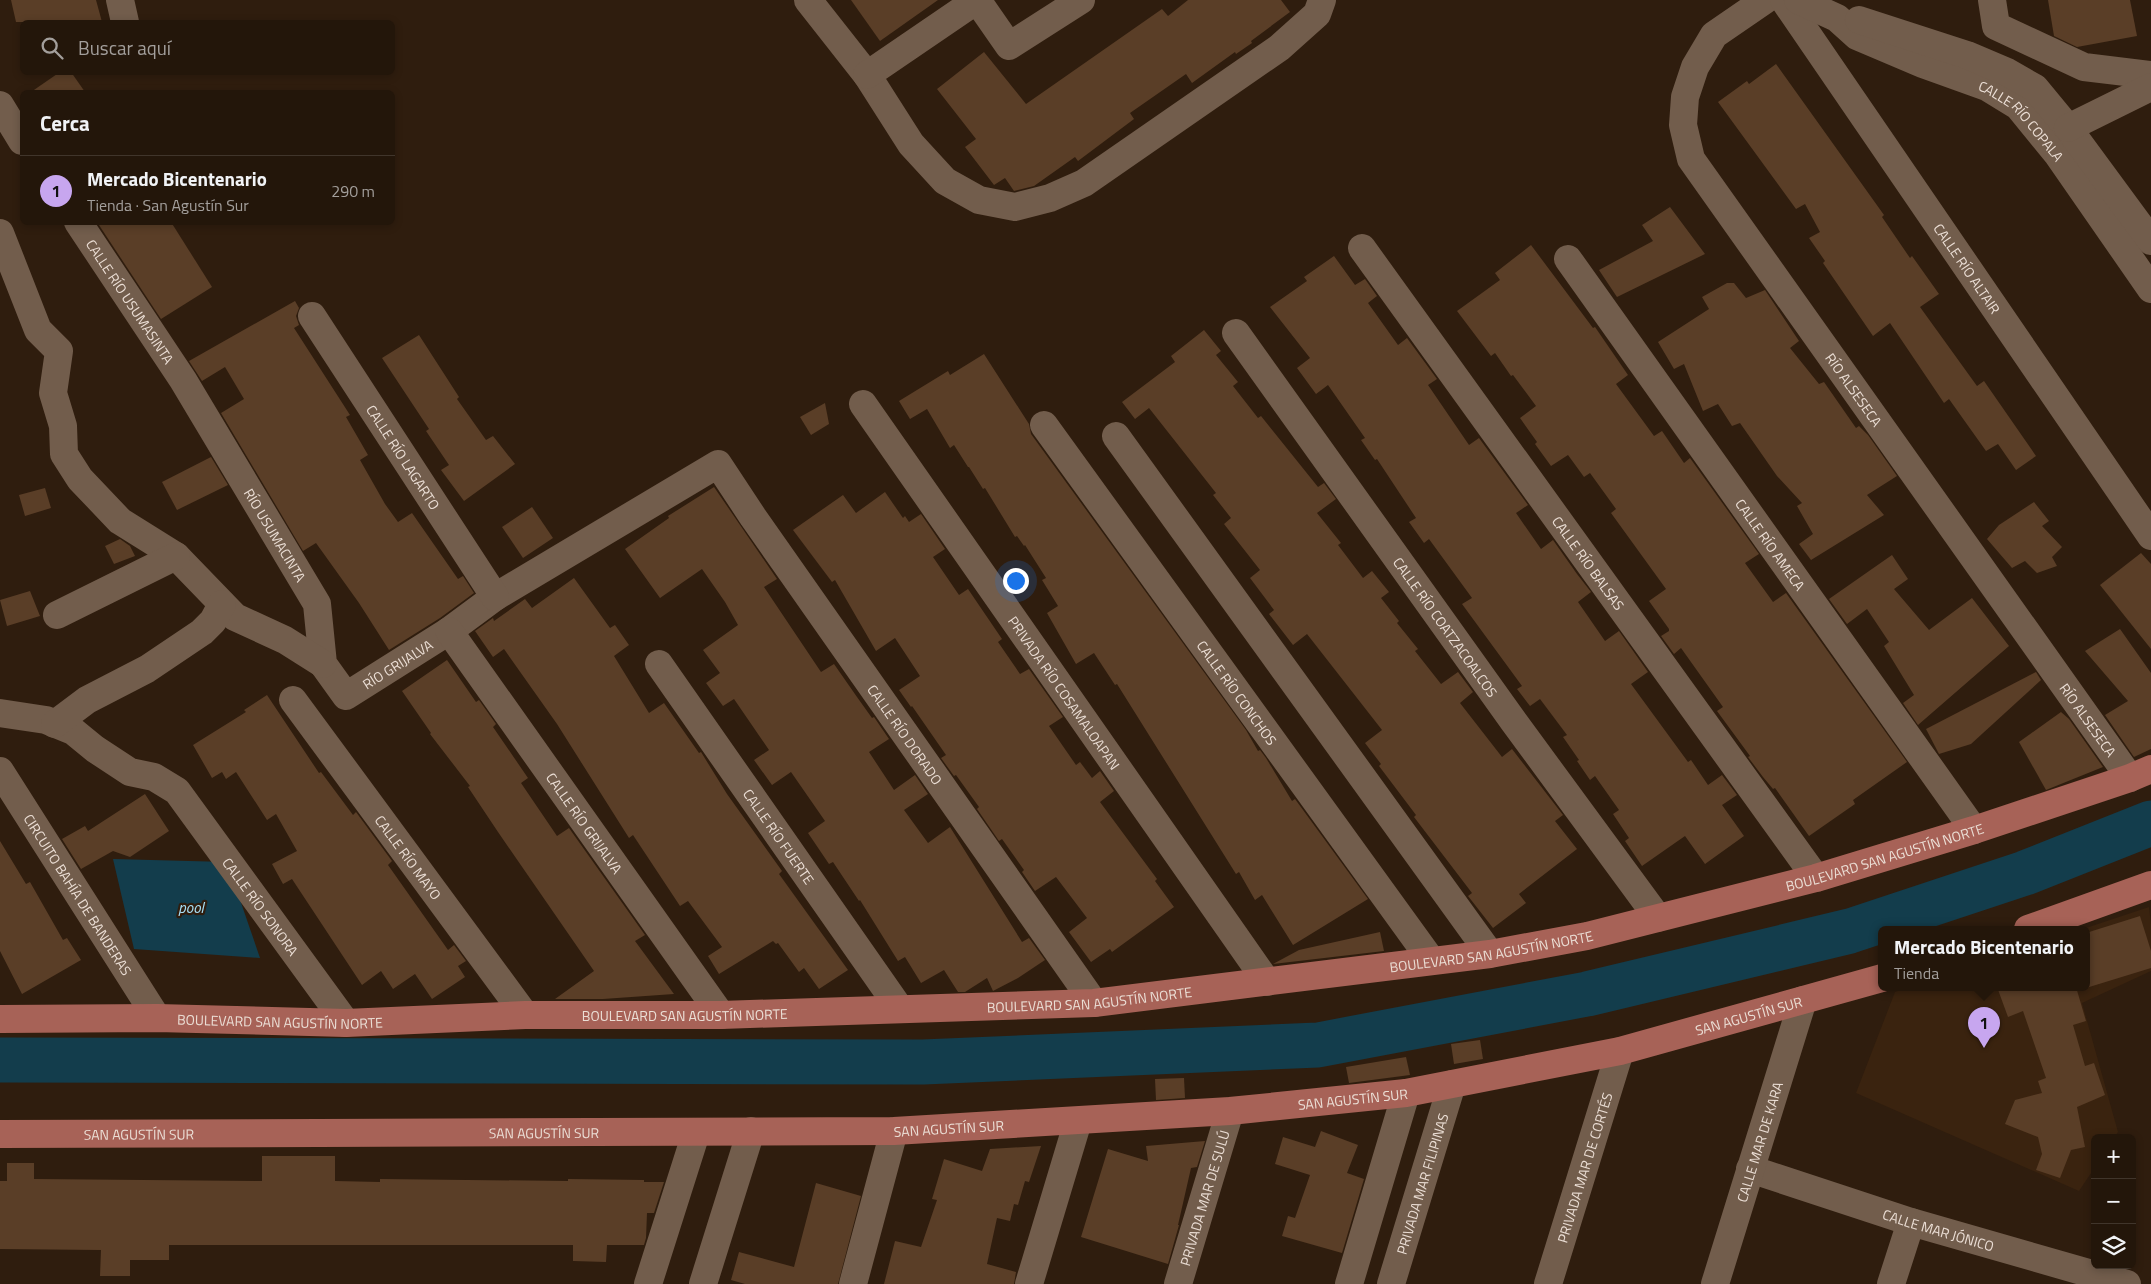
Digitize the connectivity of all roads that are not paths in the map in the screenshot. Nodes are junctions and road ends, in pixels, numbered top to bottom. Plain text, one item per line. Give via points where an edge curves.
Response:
1 (120, 0) edge
2 (808, 0) edge
3 (1081, 0) edge
4 (1322, 0) edge
5 (1765, 0) edge
6 (1784, 0) edge
7 (1798, 0) edge
8 (1994, 13) edge
9 (1837, 18) junction
10 (125, 20) edge
11 (867, 75) junction
12 (2151, 75) edge
13 (2151, 87) edge
14 (0, 105) edge
15 (2068, 128) junction
16 (20, 138) edge
17 (80, 225) edge
18 (0, 233) edge
19 (2151, 241) edge
20 (1362, 248) dead end
21 (1568, 259) dead end
22 (2151, 289) edge
23 (312, 316) dead end
24 (1236, 333) dead end
25 (183, 380) joint
26 (863, 404) dead end
27 (1044, 425) dead end
28 (1116, 436) dead end
29 (718, 464) joint
30 (2148, 527) edge
31 (176, 556) junction
32 (495, 597) junction
33 (222, 604) junction
34 (57, 615) dead end
35 (449, 631) junction
36 (322, 664) junction
37 (659, 664) dead end
38 (293, 700) dead end
39 (0, 713) edge
40 (55, 724) junction
41 (0, 771) edge
42 (2141, 773) edge
43 (1974, 830) junction
44 (1816, 878) junction
45 (2151, 885) edge
46 (1658, 918) junction
47 (2036, 926) edge
48 (1490, 954) junction
49 (1431, 960) junction
50 (1878, 979) edge
51 (1267, 982) junction
52 (1803, 1000) junction
53 (1094, 1003) junction
54 (900, 1009) junction
55 (524, 1015) junction
56 (721, 1015) junction
57 (157, 1018) junction
58 (0, 1019) edge
59 (346, 1023) junction
60 (1620, 1051) junction
61 (1452, 1084) junction
62 (1406, 1092) junction
63 (1230, 1111) junction
64 (1078, 1121) junction
65 (750, 1132) junction
66 (894, 1132) junction
67 (696, 1133) junction
68 (0, 1134) edge
69 (1750, 1169) junction
70 (1911, 1222) junction
71 (2057, 1274) edge
72 (648, 1284) edge
73 (703, 1284) edge
74 (853, 1284) edge
75 (1028, 1284) edge
76 (1178, 1284) edge
77 (1349, 1284) edge
78 (1391, 1284) edge
79 (1548, 1284) edge
80 (1715, 1284) edge
81 (1891, 1284) edge
82 (2127, 1284) edge

1 - 10 street
2 - 11 street
3 - 11 street via 1009,46 977,0
4 - 11 street via 1317,14 1279,48 1084,183 1050,198 1015,207 979,200 945,181 911,144
5 - 42 street, RÍO ALSESECA via 1714,35 1695,67 1685,97 1684,125 1691,159
6 - 30 street, CALLE RÍO ALTAIR
7 - 9 street, CALLE RÍO COPALA
8 - 12 street via 2084,67
9 - 15 street, CALLE RÍO COPALA via 1864,21 1967,55 2007,72 2035,88
9 - 22 street, CALLE RÍO COPALA via 1857,36 1987,87 2018,106 2058,155
13 - 15 street
14 - 16 street
15 - 19 street, CALLE RÍO COPALA
17 - 25 street, CALLE RÍO USUMASINTA
18 - 31 street via 38,330 60,351 53,393 64,426 64,454 80,479 120,521
20 - 44 street, CALLE RÍO BALSAS
21 - 43 street, CALLE RÍO AMECA
23 - 32 street, CALLE RÍO LAGARTO
24 - 46 street, CALLE RÍO COATZACOALCOS
25 - 36 street, RÍO USUMACINTA via 317,604
26 - 51 street, PRIVADA RÍO COSAMALOAPAN
27 - 49 street, CALLE RÍO CONCHOS
28 - 48 street
29 - 32 street, RÍO GRIJALVA
29 - 53 street, CALLE RÍO DORADO
31 - 33 street
31 - 34 street
32 - 35 street, RÍO GRIJALVA
33 - 36 street via 235,617 285,640
33 - 40 street via 213,621 202,632 147,669 87,700
35 - 36 street, RÍO GRIJALVA via 346,696
35 - 56 street, CALLE RÍO GRIJALVA
37 - 54 street, CALLE RÍO FUERTE
38 - 55 street, CALLE RÍO MAYO
39 - 40 street
40 - 59 street, CALLE RÍO SONORA via 73,731 130,772 154,778 177,791
41 - 57 street, CIRCUITO BAHÍA DE BANDERAS
42 - 43 main road, BOULEVARD SAN AGUSTÍN NORTE
43 - 44 main road, BOULEVARD SAN AGUSTÍN NORTE
44 - 46 main road, BOULEVARD SAN AGUSTÍN NORTE
45 - 47 main road
46 - 48 main road, BOULEVARD SAN AGUSTÍN NORTE via 1587,936
48 - 49 main road, BOULEVARD SAN AGUSTÍN NORTE
49 - 51 main road, BOULEVARD SAN AGUSTÍN NORTE
50 - 52 main road, SAN AGUSTÍN SUR
51 - 53 main road, BOULEVARD SAN AGUSTÍN NORTE
52 - 60 main road, SAN AGUSTÍN SUR
52 - 69 street, CALLE MAR DE KARA
53 - 54 main road, BOULEVARD SAN AGUSTÍN NORTE
54 - 56 main road, BOULEVARD SAN AGUSTÍN NORTE
55 - 56 main road, BOULEVARD SAN AGUSTÍN NORTE
55 - 59 main road, BOULEVARD SAN AGUSTÍN NORTE
57 - 58 main road, BOULEVARD SAN AGUSTÍN NORTE
57 - 59 main road, BOULEVARD SAN AGUSTÍN NORTE
60 - 61 main road, SAN AGUSTÍN SUR
60 - 79 street, PRIVADA MAR DE CORTÉS
61 - 62 main road, SAN AGUSTÍN SUR
61 - 78 street, PRIVADA MAR FILIPINAS
62 - 63 main road, SAN AGUSTÍN SUR
62 - 77 street
63 - 64 main road, SAN AGUSTÍN SUR
63 - 76 street, PRIVADA MAR DE SULÚ
64 - 66 main road, SAN AGUSTÍN SUR
64 - 75 street
65 - 66 main road, SAN AGUSTÍN SUR
65 - 67 main road, SAN AGUSTÍN SUR
65 - 73 street
66 - 74 street
67 - 68 main road, SAN AGUSTÍN SUR
67 - 72 street
69 - 70 street, CALLE MAR JÓNICO
69 - 80 street, CALLE MAR DE KARA
70 - 71 street, CALLE MAR JÓNICO
70 - 81 street
71 - 82 street, CALLE MAR JÓNICO

